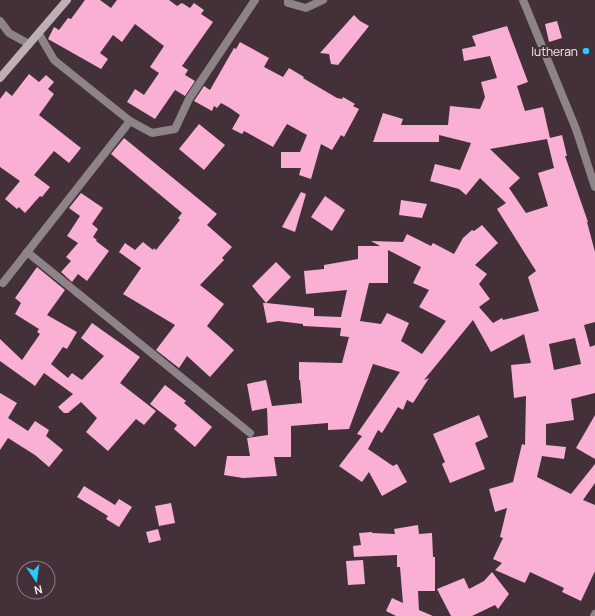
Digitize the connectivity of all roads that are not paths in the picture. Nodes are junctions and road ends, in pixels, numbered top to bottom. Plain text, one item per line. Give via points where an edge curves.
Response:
1 (67, 0) edge
2 (255, 0) edge
3 (288, 0) edge
4 (324, 0) edge
5 (523, 0) edge
6 (0, 21) edge
7 (39, 34) junction
8 (29, 44) junction
9 (0, 78) edge
10 (130, 121) junction
11 (595, 188) edge
12 (27, 252) junction
13 (3, 283) dead end
14 (250, 433) dead end

1 - 7 street
2 - 10 street via 189,99 176,128 152,133
3 - 4 street via 288,3 306,8
5 - 11 street via 576,129
6 - 8 street via 9,33
7 - 8 street
7 - 10 street via 54,60
8 - 9 street
10 - 12 street
12 - 13 street
12 - 14 street

